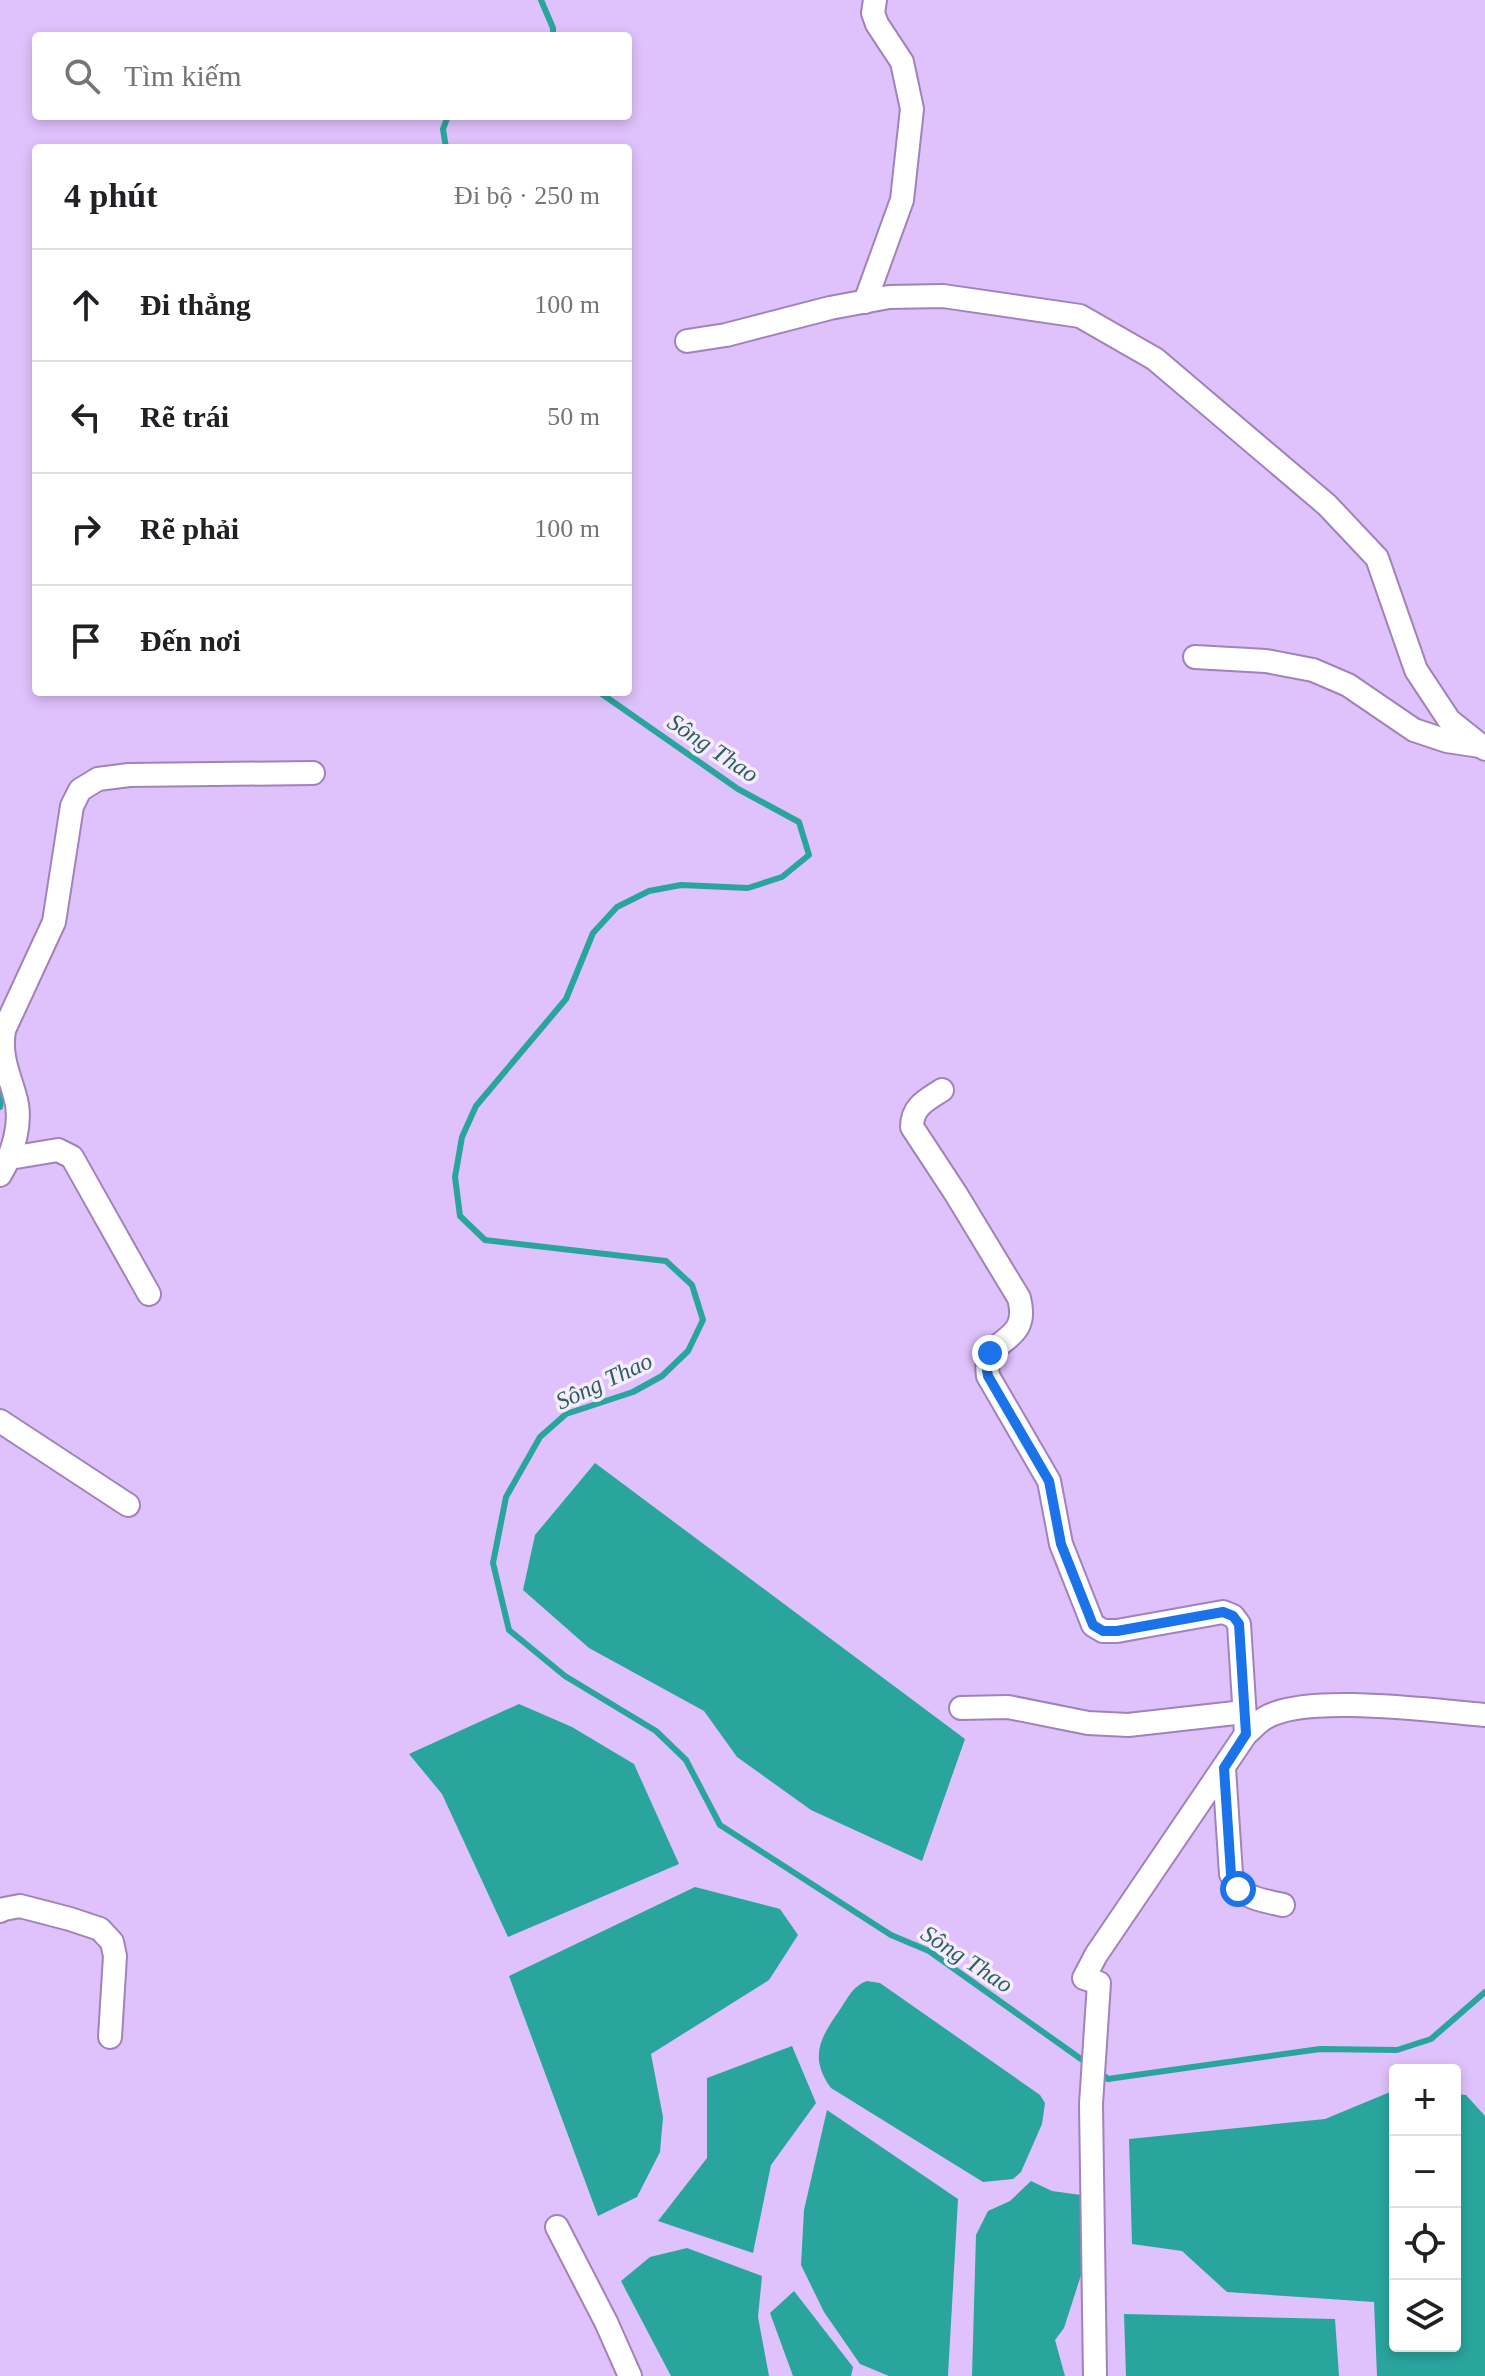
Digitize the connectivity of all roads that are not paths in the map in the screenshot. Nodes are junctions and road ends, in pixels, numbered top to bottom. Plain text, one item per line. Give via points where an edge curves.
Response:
1 (875, 0) edge
2 (865, 302) junction
3 (687, 341) dead end
4 (1195, 657) dead end
5 (1483, 748) edge
6 (313, 773) dead end
7 (942, 1090) dead end
8 (5, 1166) edge
9 (149, 1294) dead end
10 (0, 1421) edge
11 (128, 1505) dead end
12 (961, 1708) dead end
13 (1485, 1715) edge
14 (1245, 1723) junction
15 (1224, 1768) junction
16 (1283, 1905) dead end
17 (0, 1911) edge
18 (110, 2037) dead end
19 (557, 2227) dead end
20 (630, 2376) edge
21 (1095, 2376) edge

1 - 2 street via 873,13 902,62 912,109 902,200
2 - 3 street
2 - 5 street via 943,296 1080,316 1155,359 1327,505 1377,558 1416,670 1449,720
4 - 5 street via 1313,670 1348,685 1414,730
6 - 8 street via 129,775 98,779 80,790 72,806 54,922 0,1046 17,1101 16,1129
7 - 14 street via 918,1106 912,1127 1019,1298 1020,1328 990,1353 988,1376 1049,1481 1061,1544 1093,1625 1117,1631 1223,1612 1233,1616 1239,1624
8 - 9 street via 58,1150 72,1157
10 - 11 street
12 - 14 street via 1008,1707 1088,1723
13 - 14 street via 1300,1706
14 - 15 street
15 - 16 street via 1231,1874 1238,1889 1249,1896
15 - 21 street via 1084,1978 1099,1983 1092,2086
17 - 18 street via 20,1906 70,1919 100,1929 112,1942
19 - 20 street

